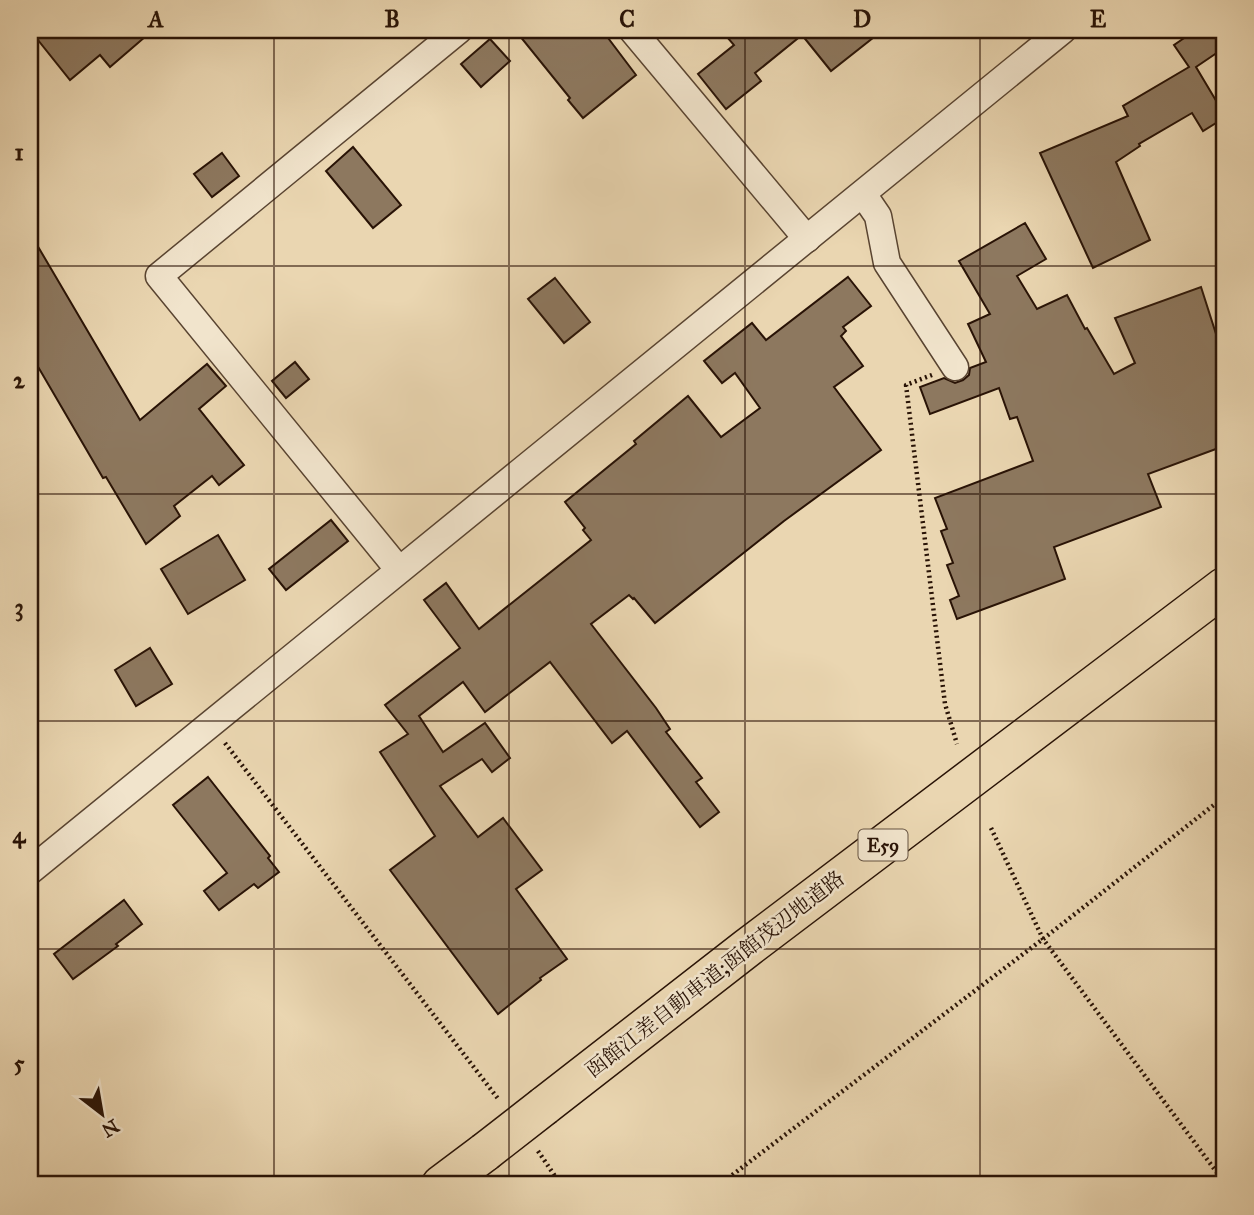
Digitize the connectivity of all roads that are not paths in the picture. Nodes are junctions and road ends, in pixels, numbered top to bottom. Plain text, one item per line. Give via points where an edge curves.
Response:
1 (459, 30) edge
2 (632, 30) edge
3 (1063, 30) edge
4 (863, 194) junction
5 (807, 239) junction
6 (955, 367) road end
7 (399, 570) junction
8 (1224, 587) edge
9 (30, 871) edge
10 (442, 1185) edge

1 - 7 street via 159,276
2 - 5 street
3 - 4 street
4 - 5 street
4 - 6 street via 878,216 887,263
5 - 7 street
7 - 9 street
8 - 10 highway, 函館江差自動車道;函館茂辺地道路 / E59, bridge

